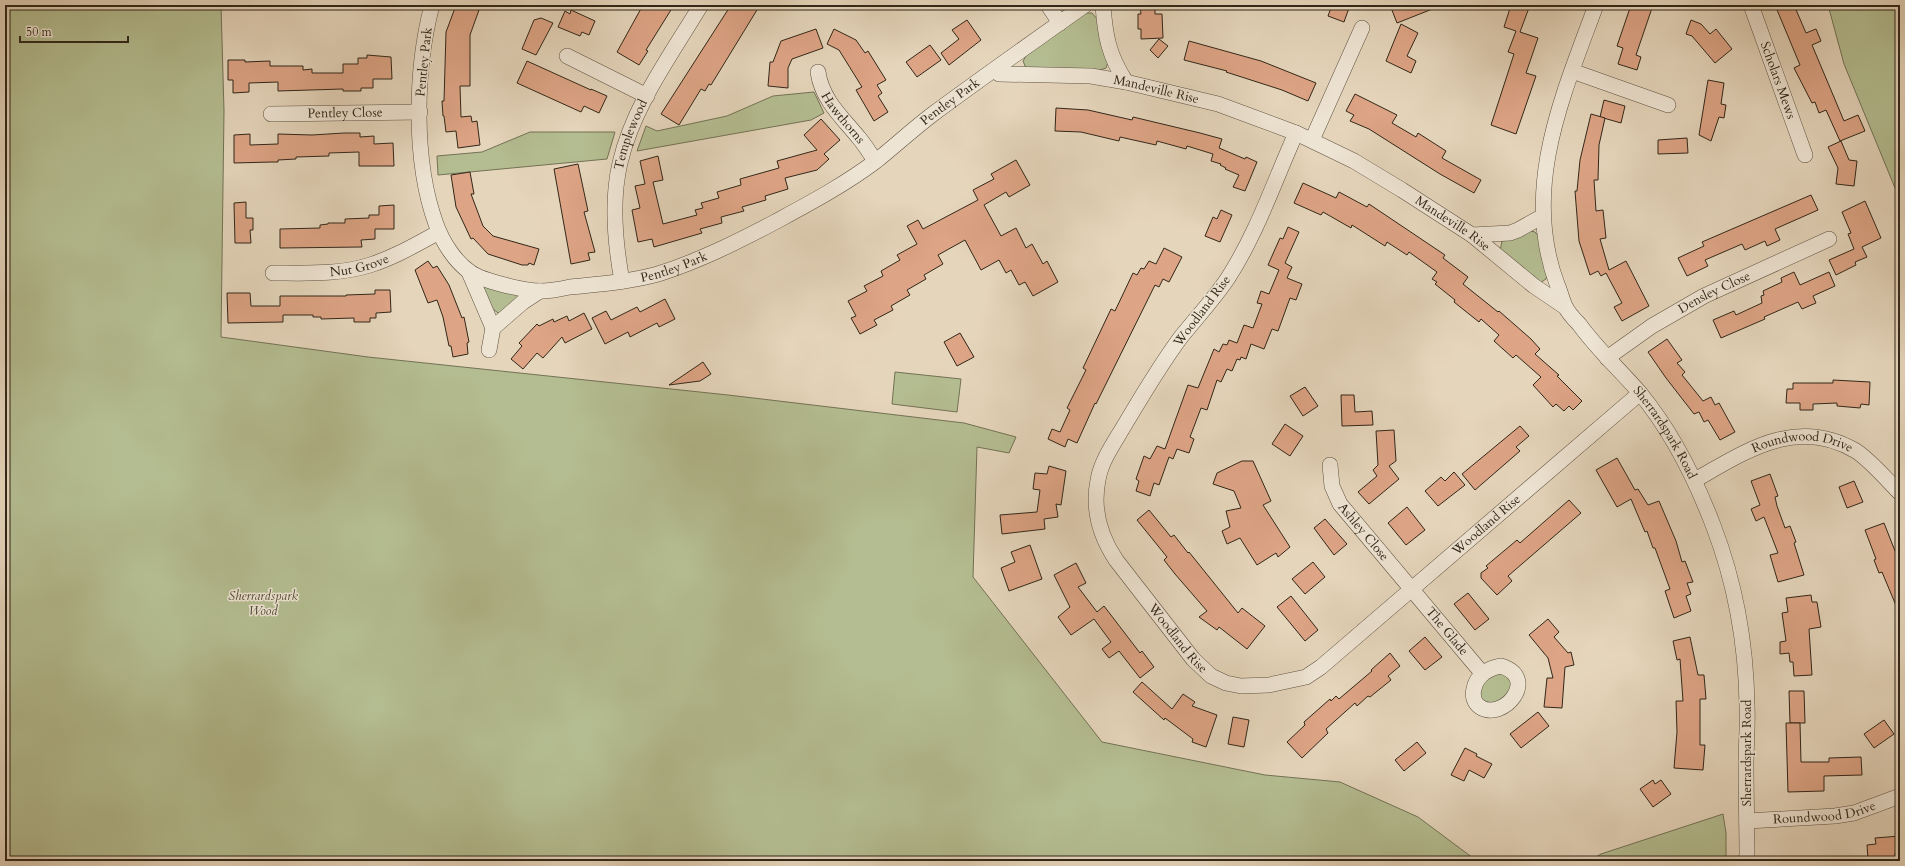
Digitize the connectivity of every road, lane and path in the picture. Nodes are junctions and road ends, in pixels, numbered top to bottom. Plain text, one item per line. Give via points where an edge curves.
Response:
1 (432, 5) edge
2 (701, 5) edge
3 (1048, 5) edge
4 (1085, 5) edge
5 (1104, 5) edge
6 (1596, 5) edge
7 (1751, 5) edge
8 (1060, 23) junction
9 (1362, 28) dead end
10 (567, 56) dead end
11 (994, 70) junction
12 (1572, 71) junction
13 (818, 72) dead end
14 (1126, 82) junction
15 (647, 96) junction
16 (1668, 105) dead end
17 (420, 112) junction
18 (271, 114) dead end
19 (1296, 133) junction
20 (1312, 140) junction
21 (1805, 155) dead end
22 (875, 161) junction
23 (1543, 216) junction
24 (439, 232) junction
25 (1472, 235) junction
26 (1829, 238) dead end
27 (470, 272) junction
28 (273, 273) dead end
29 (622, 281) junction
30 (540, 291) junction
31 (1565, 307) junction
32 (493, 328) junction
33 (489, 350) dead end
34 (1607, 358) junction
35 (1640, 393) junction
36 (1330, 465) dead end
37 (1695, 480) junction
38 (1900, 493) edge
39 (1413, 589) junction
40 (1482, 674) dead end
41 (1900, 796) edge
42 (1747, 821) junction
43 (1744, 861) edge

1 - 17 street, Pentley Park via 423,45
2 - 15 street, Templewood
3 - 8 street
4 - 8 street, Pentley Park
5 - 14 street via 1107,42
6 - 12 street, Sherrardspark Road
7 - 21 street, Scholars Mews
8 - 11 street, Pentley Park
9 - 20 street
10 - 15 street
11 - 14 street, Mandeville Rise via 999,74 1091,76
11 - 22 street, Pentley Park via 931,115
12 - 16 street
12 - 23 street, Sherrardspark Road via 1554,122 1548,152
13 - 22 street, Hawthorns via 833,108
14 - 19 street, Mandeville Rise via 1218,104
15 - 29 street, Templewood via 635,119 620,164 615,200
17 - 18 street, Pentley Close
17 - 24 street, Pentley Park via 426,185
19 - 20 street, Mandeville Rise
19 - 39 street, Woodland Rise via 1243,254 1144,392 1101,467 1096,494 1099,524 1105,544 1116,560 1193,659 1211,676 1226,683 1241,686 1268,685 1306,678
20 - 25 street, Mandeville Rise via 1354,161
22 - 29 street, Pentley Park via 829,193 738,241 691,262 656,274
23 - 25 street via 1510,233
23 - 31 street, Sherrardspark Road via 1549,260
24 - 27 street, Pentley Park via 448,247
24 - 28 street, Nut Grove via 392,257 369,265 342,271
25 - 31 street, Mandeville Rise via 1534,286
26 - 34 street, Densley Close via 1704,296 1652,326
27 - 30 street, Pentley Park via 498,283
27 - 32 street
29 - 30 street, Pentley Park
30 - 32 street
31 - 34 street, Sherrardspark Road
32 - 33 street
34 - 35 street, Sherrardspark Road
35 - 37 street, Sherrardspark Road
35 - 39 street, Woodland Rise
36 - 39 street, Ashley Close via 1332,486 1340,504
37 - 38 street, Roundwood Drive via 1758,446 1794,436 1814,436 1857,452
37 - 42 street, Sherrardspark Road via 1730,574 1740,619 1747,706
39 - 40 street, The Glade
41 - 42 street, Roundwood Drive via 1854,813
42 - 43 street, Sherrardspark Road via 1747,856

